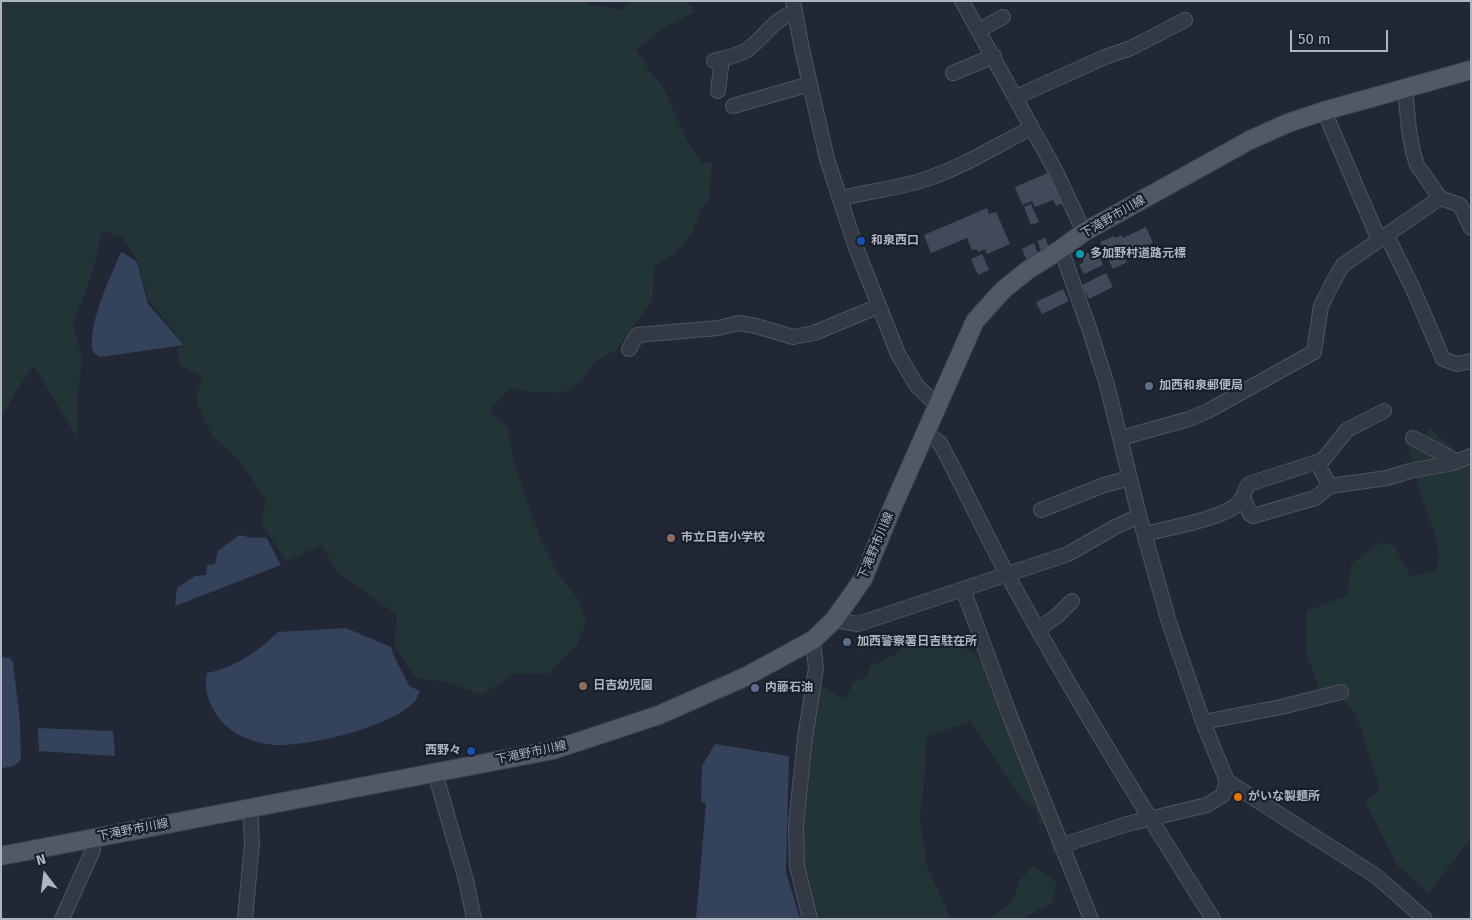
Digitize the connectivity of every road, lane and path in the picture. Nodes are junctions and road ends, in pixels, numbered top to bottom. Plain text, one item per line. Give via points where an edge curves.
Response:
1 (962, 1) edge
2 (794, 7) edge
3 (1003, 17) dead end
4 (1185, 20) dead end
5 (979, 30) junction
6 (994, 56) junction
7 (1471, 70) edge
8 (953, 73) dead end
9 (810, 84) junction
10 (1405, 89) junction
11 (718, 91) dead end
12 (1016, 97) junction
13 (734, 106) dead end
14 (1324, 111) junction
15 (1031, 128) junction
16 (1440, 198) junction
17 (840, 199) junction
18 (1471, 228) edge
19 (1084, 232) junction
20 (1383, 238) junction
21 (1061, 249) junction
22 (879, 306) junction
23 (630, 349) dead end
24 (1471, 360) edge
25 (937, 405) junction
26 (1384, 411) dead end
27 (926, 433) junction
28 (1121, 438) junction
29 (1413, 438) dead end
30 (1471, 456) edge
31 (1317, 463) junction
32 (1453, 463) junction
33 (1130, 478) junction
34 (1330, 486) junction
35 (1241, 498) junction
36 (1041, 510) dead end
37 (1139, 516) junction
38 (1145, 534) junction
39 (1007, 574) junction
40 (963, 589) junction
41 (1072, 601) dead end
42 (834, 620) junction
43 (1038, 629) junction
44 (814, 640) junction
45 (1341, 692) dead end
46 (1203, 722) junction
47 (435, 773) junction
48 (1227, 780) junction
49 (250, 807) junction
50 (1150, 819) junction
51 (92, 838) junction
52 (1062, 845) junction
53 (1, 856) edge
54 (62, 919) edge
55 (245, 919) edge
56 (474, 919) edge
57 (810, 919) edge
58 (1091, 919) edge
59 (1213, 919) edge
60 (1425, 919) edge

1 - 5 street
2 - 9 street
2 - 11 street via 755,44 741,53 718,60
3 - 5 street
4 - 12 street via 1131,48 1105,56
5 - 6 street
6 - 8 street
6 - 12 street
7 - 10 main road, 下滝野市川線
9 - 13 street
9 - 17 street
10 - 14 main road, 下滝野市川線
10 - 16 street via 1417,165
12 - 15 street
14 - 19 main road, 下滝野市川線 via 1250,140
14 - 20 street
15 - 17 street via 941,174 903,186
15 - 19 street
16 - 18 street via 1460,205
16 - 20 street
17 - 22 street
19 - 21 main road, 下滝野市川線
20 - 24 street via 1414,292 1443,359 1457,364
20 - 28 street via 1343,265 1321,306 1314,352 1208,411
21 - 25 main road, 下滝野市川線 via 1003,290 975,321
21 - 28 street via 1107,385
22 - 23 street via 814,333 793,337 739,323 710,329 637,335
22 - 25 street via 898,354 917,386
25 - 27 main road, 下滝野市川線
26 - 31 street via 1347,430
27 - 39 street via 940,443
27 - 42 main road, 下滝野市川線 via 863,579
28 - 33 street
29 - 32 street via 1451,458
30 - 32 street
31 - 34 street
31 - 35 street via 1255,481
32 - 34 street
33 - 36 street
33 - 37 street
34 - 35 street via 1316,498 1253,516
35 - 38 street via 1223,514
37 - 38 street
37 - 39 street via 1068,554
38 - 46 street via 1168,619
39 - 40 street
39 - 43 street
40 - 42 street via 858,624
40 - 52 street
41 - 43 street
42 - 44 main road, 下滝野市川線
43 - 50 street
44 - 47 main road, 下滝野市川線 via 747,676 659,715 553,750
44 - 57 street via 816,668 796,824 797,866
45 - 46 street
46 - 48 street
47 - 49 main road, 下滝野市川線
47 - 56 street
48 - 50 street via 1223,795 1207,805
48 - 60 street via 1376,876
49 - 51 main road, 下滝野市川線
49 - 55 street via 252,843
50 - 52 street
50 - 59 street
51 - 53 main road, 下滝野市川線
51 - 54 street via 93,850
52 - 58 street

